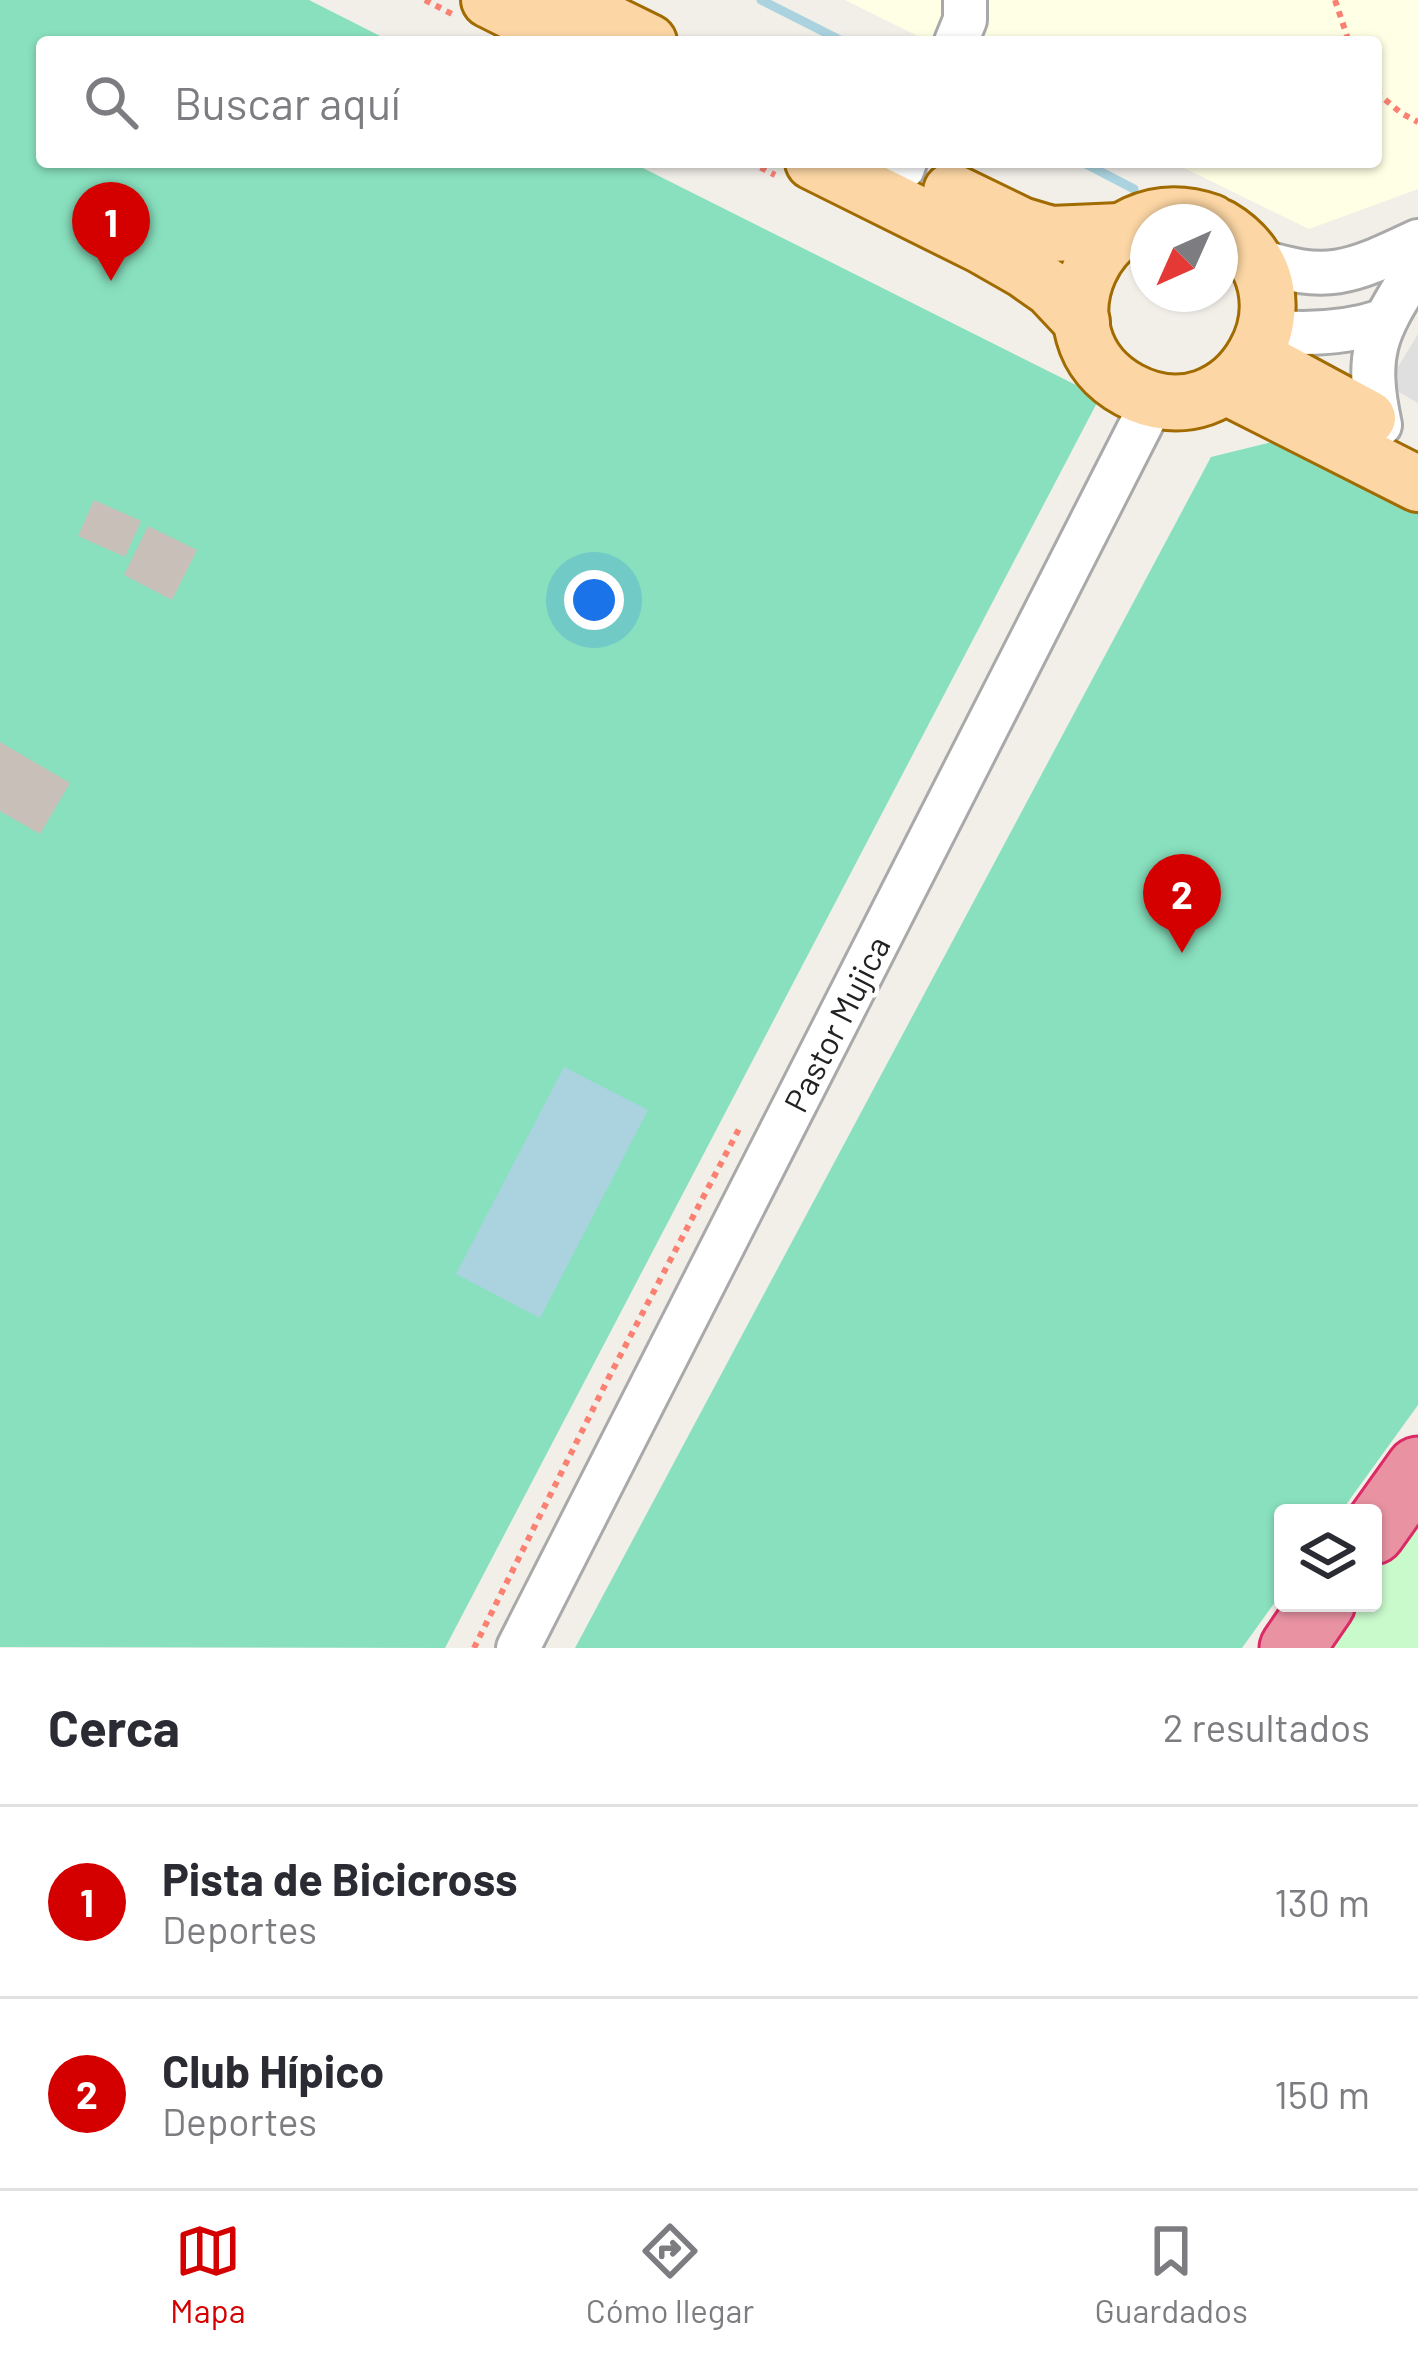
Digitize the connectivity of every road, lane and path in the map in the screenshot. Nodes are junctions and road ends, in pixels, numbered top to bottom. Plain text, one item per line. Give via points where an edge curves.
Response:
1 (489, 0) edge
2 (564, 0) edge
3 (965, 0) edge
4 (1335, 0) edge
5 (561, 36) edge
6 (637, 36) edge
7 (958, 36) edge
8 (1347, 36) edge
9 (1382, 97) edge
10 (1418, 122) edge
11 (907, 168) edge
12 (802, 172) edge
13 (1130, 227) edge
14 (1120, 232) junction
15 (1418, 242) edge
16 (1238, 244) edge
17 (1238, 244) edge
18 (1418, 265) edge
19 (1383, 321) junction
20 (1082, 322) junction
21 (1249, 358) junction
22 (1154, 399) junction
23 (1399, 434) edge
24 (1418, 484) edge
25 (741, 1126) dead end
26 (1418, 1468) edge
27 (1382, 1519) edge
28 (1317, 1612) edge
29 (474, 1648) edge
30 (518, 1648) edge
31 (1292, 1648) edge

1 - 5 main road
2 - 6 main road
3 - 7 street
4 - 8 path
9 - 10 path
11 - 14 main road via 1022,225
12 - 20 main road via 982,246 1051,289
13 - 14 main road
14 - 20 main road via 1088,272
15 - 16 street via 1321,275 1290,271
17 - 21 main road via 1264,282 1269,306
18 - 19 street
19 - 21 street via 1298,334
19 - 23 street via 1372,362 1374,400
20 - 22 main road via 1106,372
21 - 22 main road via 1203,398
21 - 23 main road
21 - 24 main road
22 - 30 street, Pastor Mujica
25 - 29 path
26 - 27 highway
28 - 31 highway

